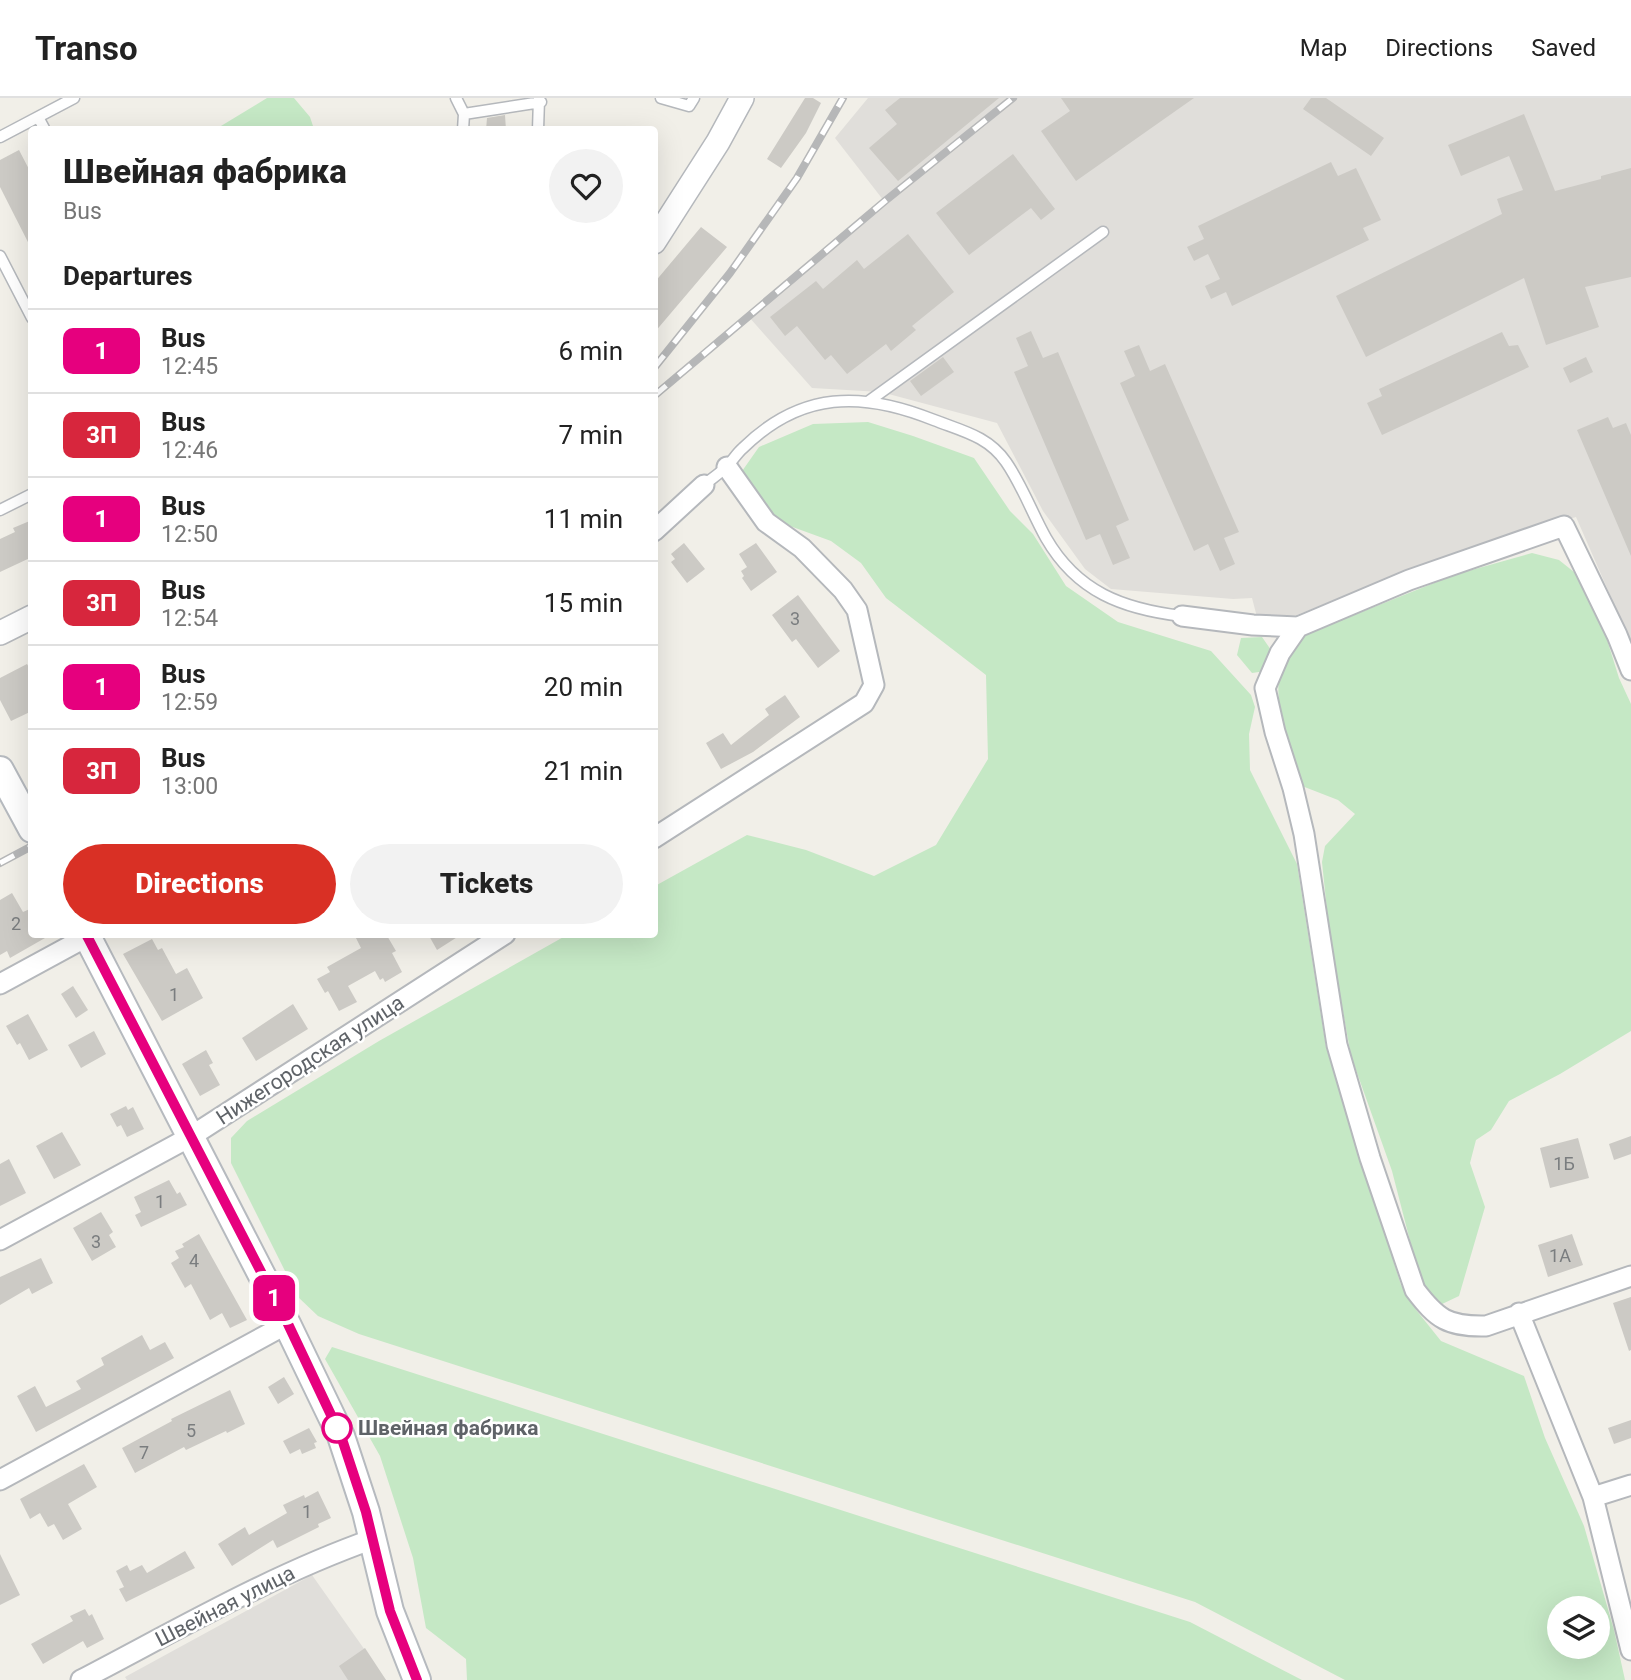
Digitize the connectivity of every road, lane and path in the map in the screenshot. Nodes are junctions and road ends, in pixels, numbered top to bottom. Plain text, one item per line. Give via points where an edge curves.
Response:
1 (74, 98) edge
2 (456, 98) edge
3 (661, 98) edge
4 (694, 98) edge
5 (743, 98) edge
6 (540, 100) edge
7 (464, 114) junction
8 (38, 117) junction
9 (43, 126) edge
10 (463, 126) edge
11 (538, 126) edge
12 (0, 136) edge
13 (1103, 232) dead end
14 (658, 236) edge
15 (0, 256) edge
16 (28, 310) edge
17 (869, 401) junction
18 (727, 467) junction
19 (704, 485) joint
20 (28, 496) edge
21 (0, 510) edge
22 (658, 527) edge
23 (1182, 616) joint
24 (28, 619) edge
25 (1298, 627) junction
26 (0, 633) edge
27 (1631, 670) edge
28 (0, 770) edge
29 (28, 822) edge
30 (658, 835) edge
31 (83, 938) edge
32 (90, 938) edge
33 (499, 938) edge
34 (0, 984) edge
35 (190, 1138) junction
36 (0, 1240) edge
37 (1631, 1276) edge
38 (1519, 1313) junction
39 (288, 1324) junction
40 (0, 1480) edge
41 (1631, 1485) edge
42 (1593, 1497) junction
43 (373, 1539) junction
44 (1631, 1650) edge
45 (81, 1680) edge
46 (417, 1680) edge

1 - 8 lane
2 - 7 lane
3 - 4 lane via 689,106
5 - 14 street
6 - 7 lane
6 - 11 lane
7 - 10 lane
8 - 9 lane
8 - 12 lane
13 - 17 lane
15 - 16 lane
17 - 18 lane via 847,399 801,409 742,448
17 - 23 lane via 920,414 988,442 1006,462 1066,567 1095,590 1128,607
18 - 19 lane
18 - 30 street via 766,522 802,548 857,610 874,685 864,703
19 - 22 street
20 - 21 lane
23 - 25 street
24 - 26 street
25 - 27 street via 1409,580 1564,526
25 - 38 street via 1265,688 1304,834 1337,1045 1370,1158 1415,1290 1428,1308 1443,1321 1465,1327 1486,1326
28 - 29 main road
31 - 34 street
32 - 35 main road
33 - 35 street, Нижегородская улица
35 - 36 street, Нижегородская улица
35 - 39 main road
37 - 38 street
38 - 42 street
39 - 40 street
39 - 43 main road via 341,1436
41 - 42 street
42 - 44 street
43 - 45 street, Швейная улица via 271,1581
43 - 46 main road via 390,1611

